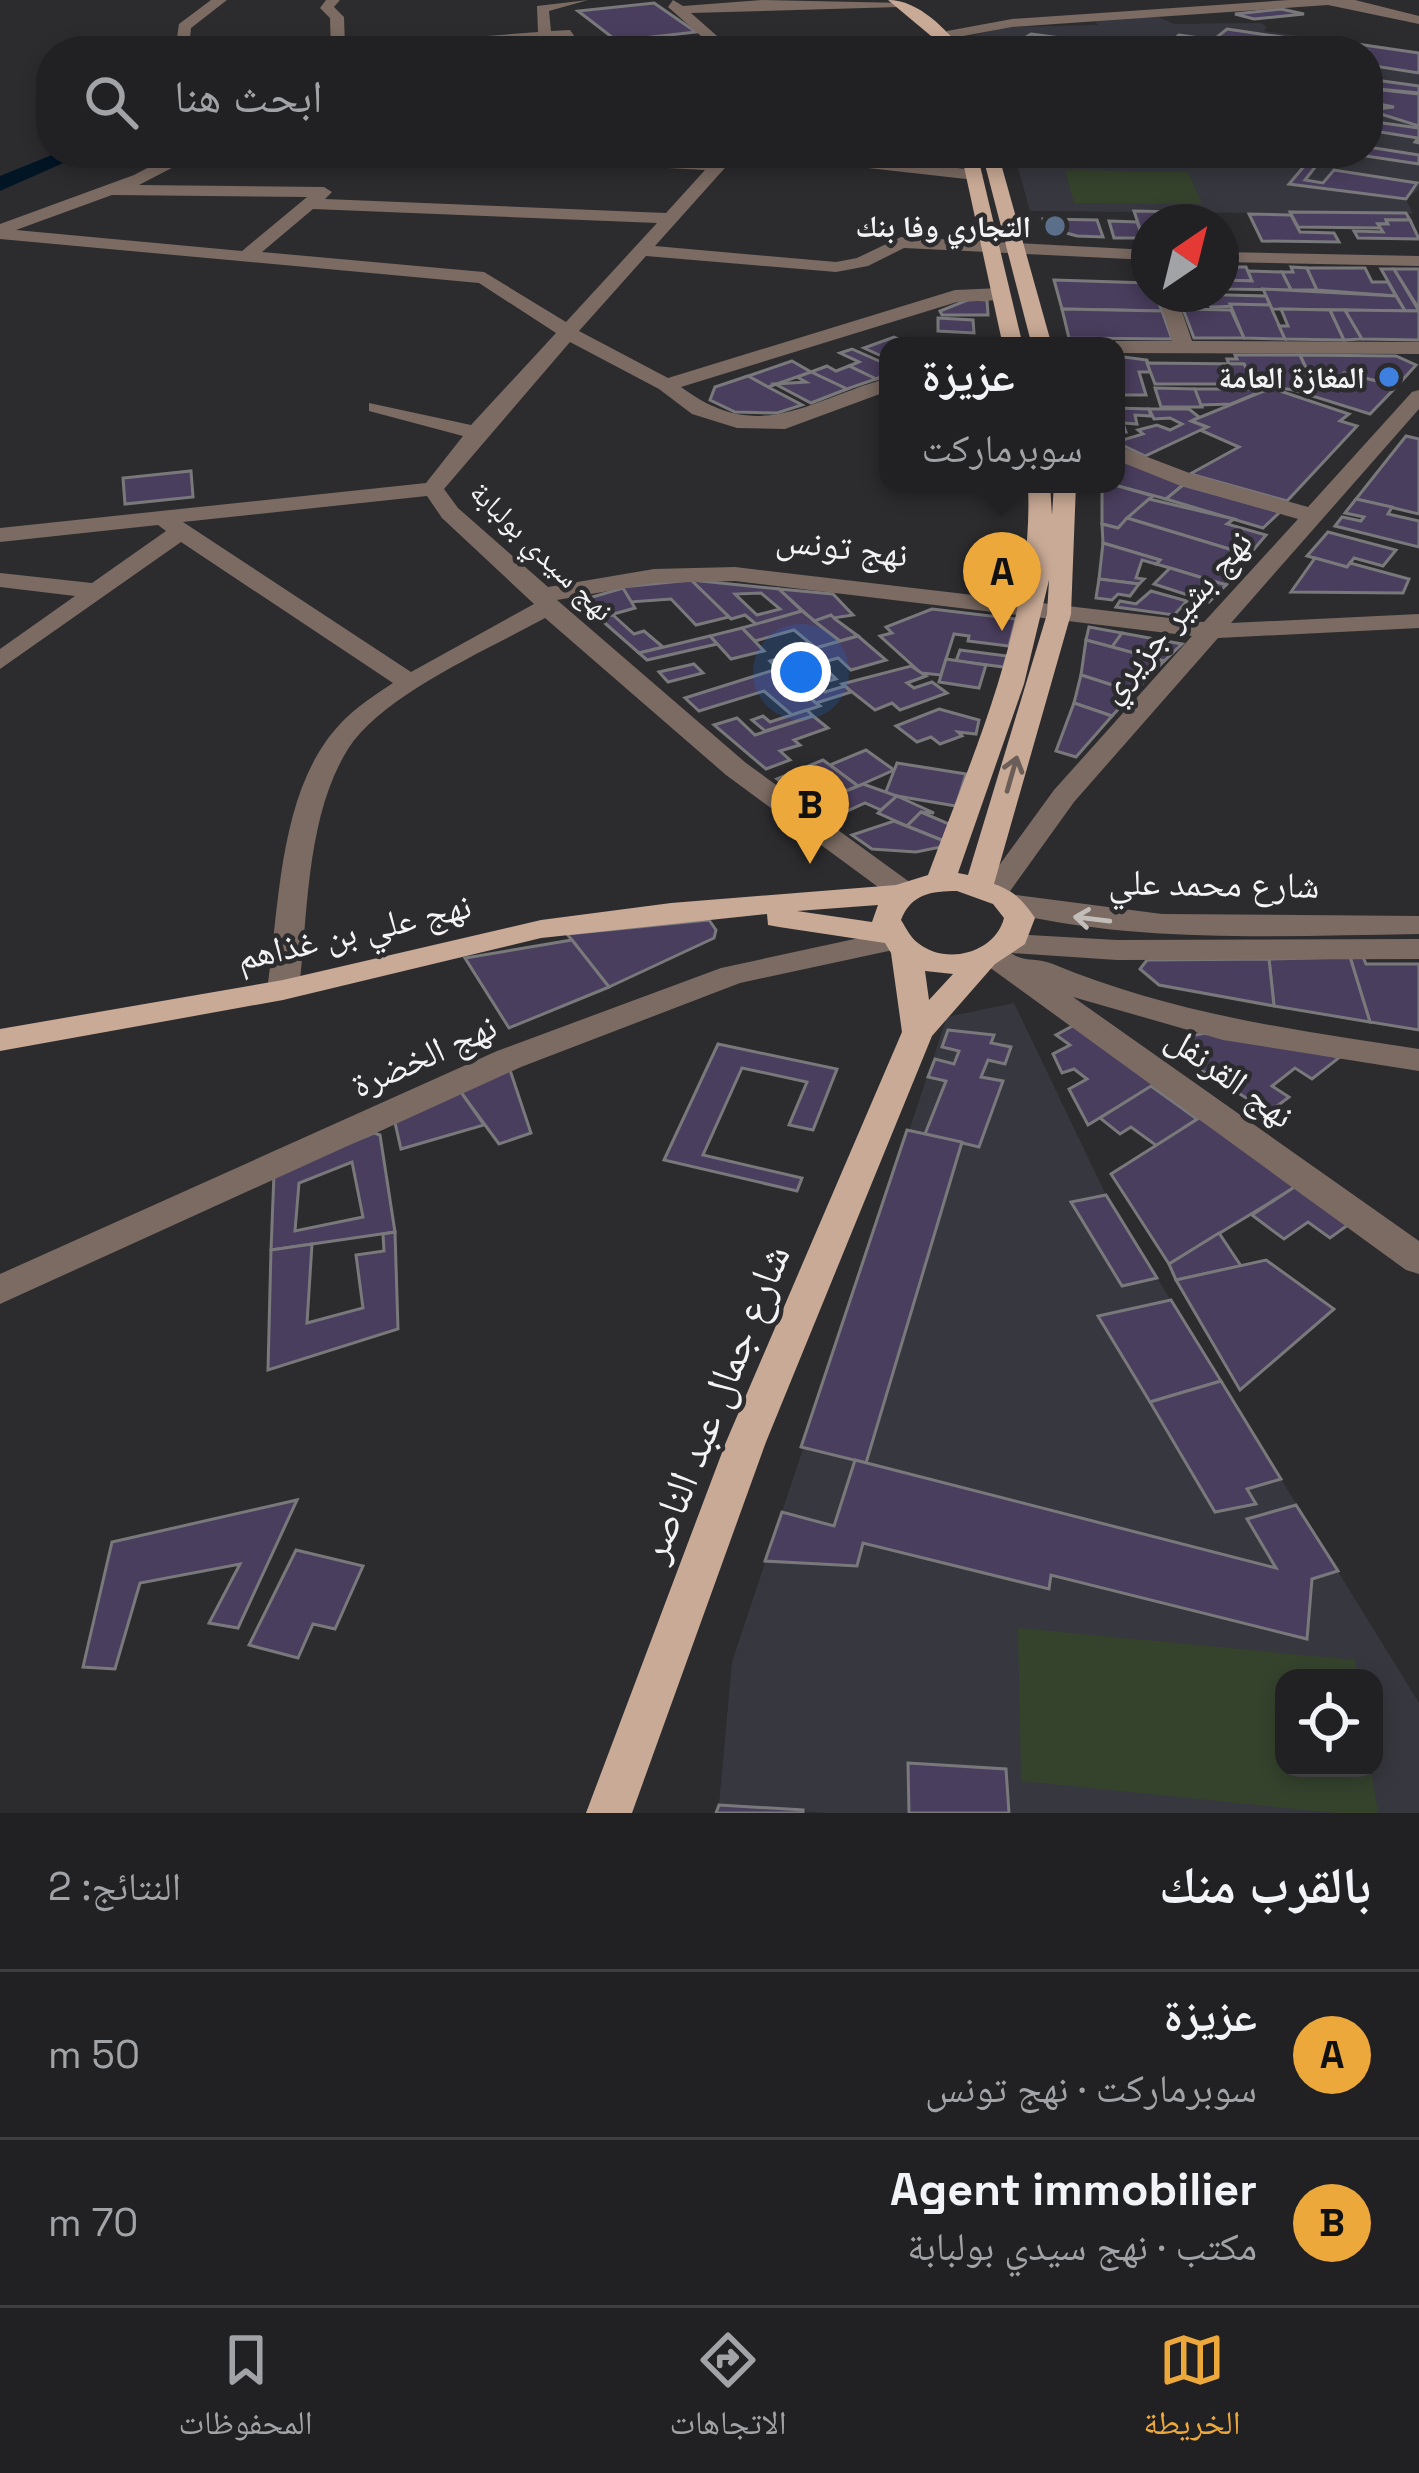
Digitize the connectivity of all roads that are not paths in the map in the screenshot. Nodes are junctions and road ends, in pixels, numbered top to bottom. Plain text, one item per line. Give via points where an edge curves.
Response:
1 (220, 0) edge
2 (333, 0) edge
3 (580, 0) edge
4 (1348, 0) edge
5 (1329, 1) edge
6 (715, 2) edge
7 (890, 2) edge
8 (1127, 4) edge
9 (675, 5) edge
10 (1419, 20) edge
11 (1012, 23) junction
12 (922, 24) junction
13 (570, 34) dead end
14 (183, 36) edge
15 (339, 36) edge
16 (545, 36) joint
17 (710, 36) edge
18 (933, 36) edge
19 (951, 36) edge
20 (157, 168) edge
21 (343, 168) edge
22 (716, 168) edge
23 (912, 168) edge
24 (973, 168) edge
25 (994, 168) edge
26 (975, 175) junction
27 (110, 190) junction
28 (316, 198) junction
29 (669, 218) junction
30 (0, 232) edge
31 (993, 249) junction
32 (643, 250) junction
33 (1017, 250) junction
34 (1131, 255) edge
35 (1239, 257) edge
36 (244, 258) junction
37 (1419, 261) edge
38 (1001, 294) junction
39 (1172, 312) edge
40 (568, 332) junction
41 (1010, 337) edge
42 (1040, 337) edge
43 (1125, 346) edge
44 (1184, 347) junction
45 (1419, 348) edge
46 (667, 385) junction
47 (879, 388) edge
48 (1419, 396) edge
49 (376, 407) dead end
50 (476, 433) junction
51 (1125, 456) edge
52 (433, 489) junction
53 (1040, 493) edge
54 (1064, 493) edge
55 (1310, 515) junction
56 (173, 526) junction
57 (0, 535) edge
58 (0, 580) edge
59 (96, 591) junction
60 (545, 601) junction
61 (1046, 613) junction
62 (1419, 621) edge
63 (1213, 631) junction
64 (0, 661) edge
65 (412, 684) junction
66 (940, 882) junction
67 (902, 893) junction
68 (994, 894) junction
69 (725, 910) junction
70 (1419, 925) edge
71 (897, 941) junction
72 (1419, 949) edge
73 (999, 953) junction
74 (283, 990) junction
75 (918, 1032) junction
76 (0, 1040) edge
77 (1419, 1060) edge
78 (1419, 1260) edge
79 (0, 1290) edge
80 (609, 1813) edge

1 - 14 street
2 - 15 street via 327,8
3 - 16 street via 542,9
4 - 5 street
5 - 8 street
5 - 10 street
6 - 7 street
6 - 9 street
7 - 12 main road
8 - 11 street
9 - 17 street
11 - 12 street
11 - 19 street
12 - 18 main road
13 - 16 street
20 - 27 street
21 - 28 street
22 - 29 street, نهج سيدي بولبابة
23 - 26 street
24 - 26 main road
25 - 33 main road
26 - 31 main road
27 - 28 street
27 - 30 street
28 - 29 street
28 - 36 street
29 - 32 street, نهج سيدي بولبابة
30 - 36 street
31 - 32 street via 896,242 836,267
31 - 33 street
31 - 38 main road
32 - 40 street, نهج سيدي بولبابة
33 - 34 street
33 - 42 main road
35 - 37 street
36 - 40 street via 484,278
38 - 41 main road
38 - 46 street via 955,296
39 - 44 street
40 - 46 street
40 - 50 street, نهج سيدي بولبابة
43 - 44 street
44 - 45 street
46 - 47 street via 715,417 761,424 808,416
48 - 55 street, نهج بشير جزيري
49 - 50 street
50 - 52 street, نهج سيدي بولبابة
51 - 55 street
52 - 56 street
52 - 60 street, نهج سيدي بولبابة
53 - 61 main road
54 - 61 main road
55 - 63 street, نهج بشير جزيري
56 - 57 street
56 - 59 street
56 - 65 street
58 - 59 street
59 - 64 street
60 - 61 street, نهج تونس via 653,576 735,574
60 - 65 street, نهج تونس
60 - 67 street, نهج سيدي بولبابة via 736,769
61 - 63 street, نهج تونس
61 - 66 main road
68 -> 61 main road
62 - 63 street, نهج تونس
63 - 68 street, نهج بشير جزيري via 1064,796
65 - 74 street, نهج تونس via 334,749 309,822
66 - 67 main road, نهج علي بن غذاهم
66 - 68 main road
67 - 69 main road, نهج علي بن غذاهم
67 - 71 main road via 886,920
70 -> 68 street, شارع محمد علي via 1162,926 1087,920
68 - 73 main road via 1018,916 1019,931
69 - 71 main road, نهج علي بن غذاهم
69 - 74 main road, نهج علي بن غذاهم via 541,929
71 - 73 main road, نهج علي بن غذاهم via 941,962
71 - 75 main road
71 - 79 street, نهج الخضرة via 732,975 509,1059
72 - 73 street, شارع محمد علي
73 - 75 main road, شارع جمال عبد الناصر
73 - 77 street via 1179,1022
73 - 78 street, نهج القرنفل
74 - 76 main road, نهج علي بن غذاهم
75 - 80 main road, شارع جمال عبد الناصر via 746,1442

